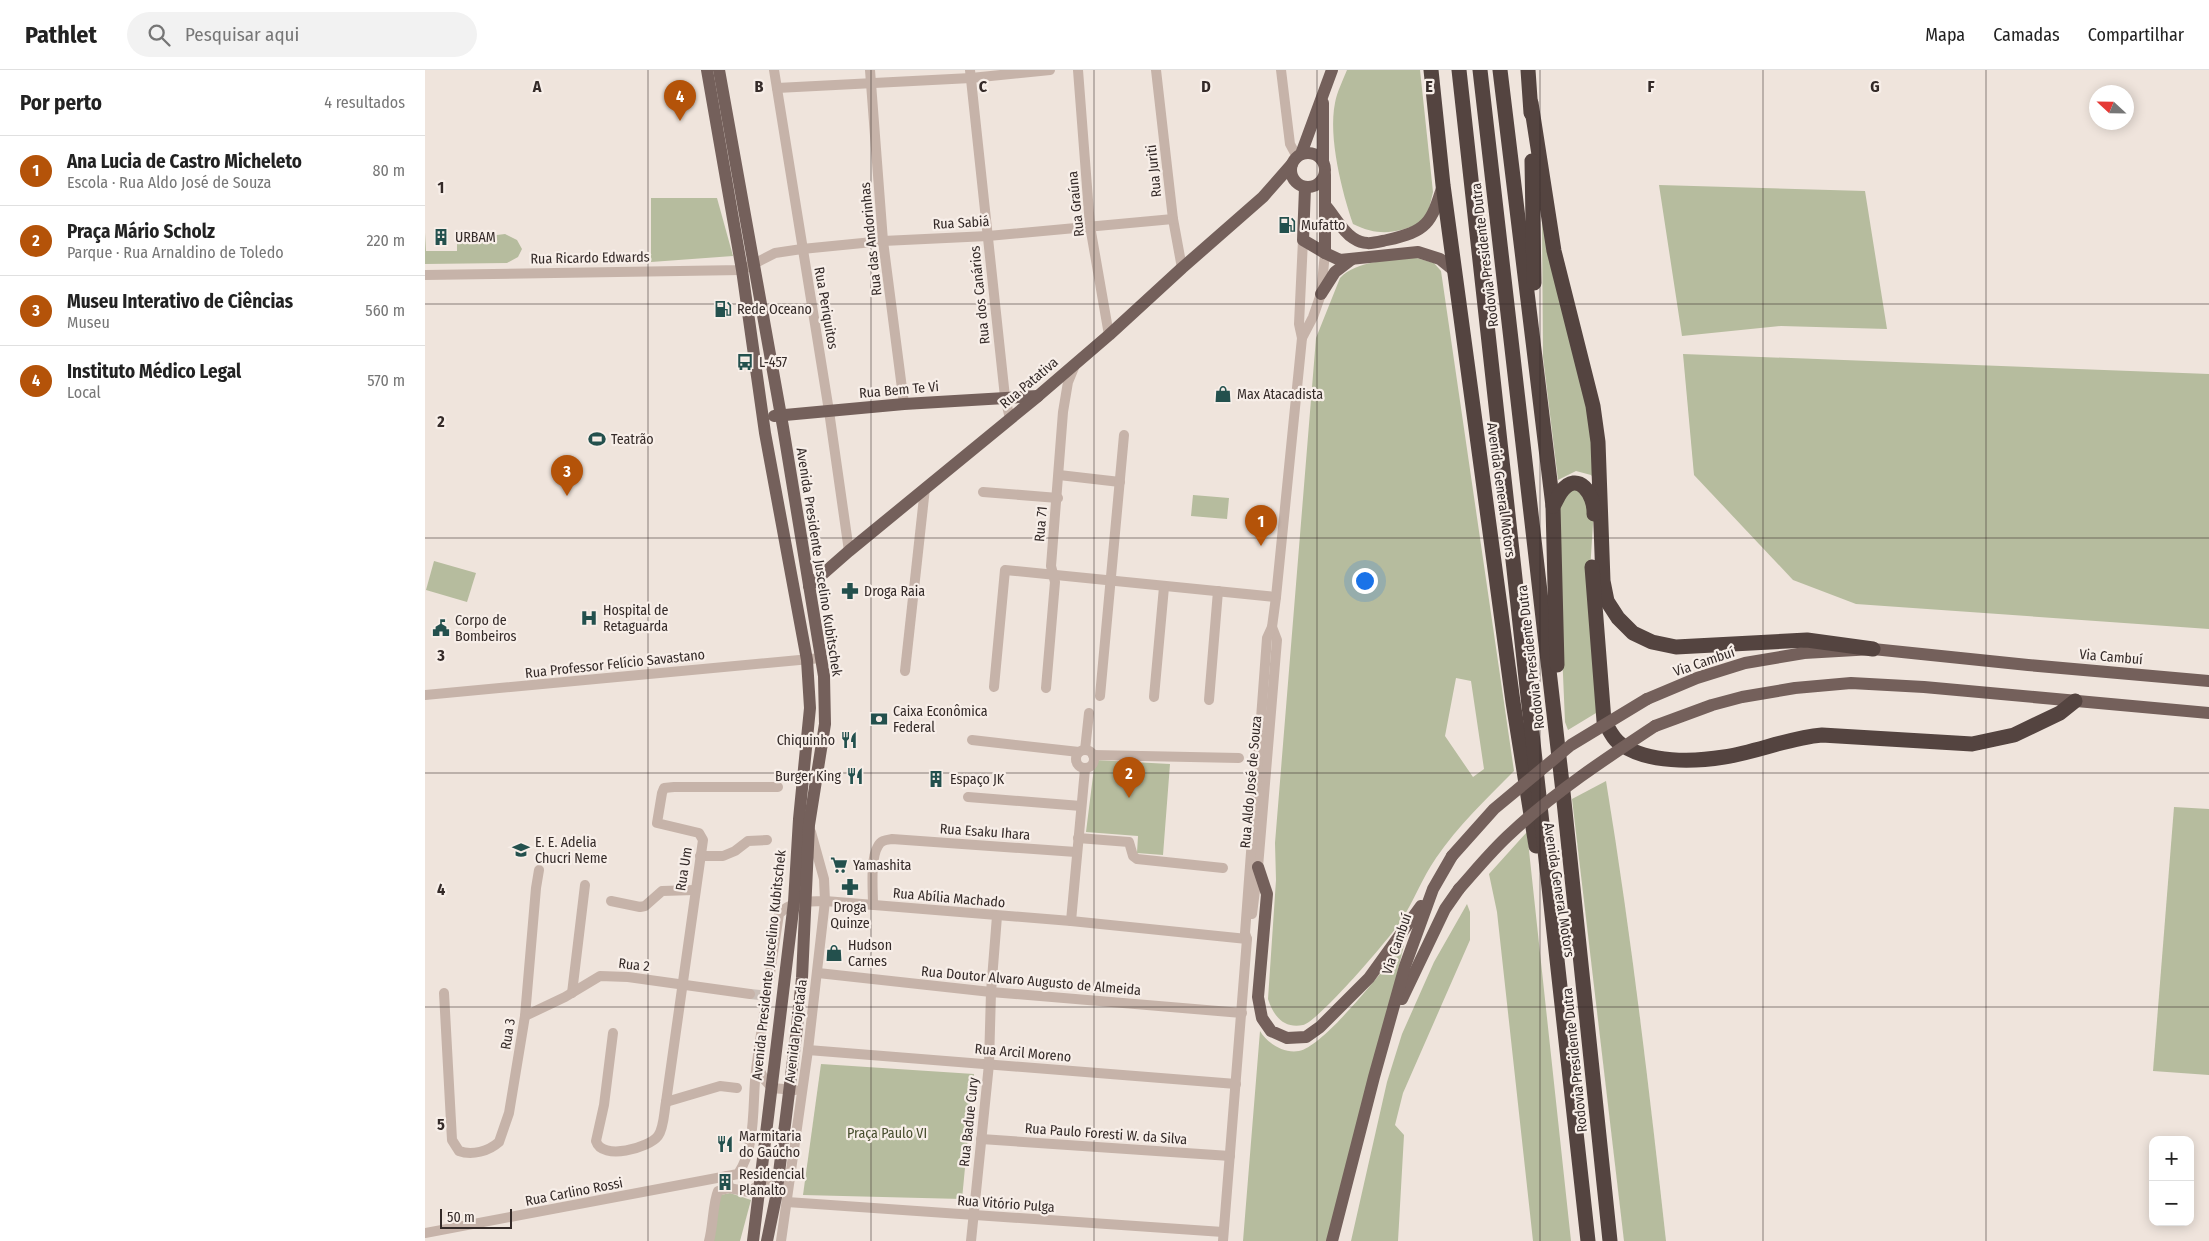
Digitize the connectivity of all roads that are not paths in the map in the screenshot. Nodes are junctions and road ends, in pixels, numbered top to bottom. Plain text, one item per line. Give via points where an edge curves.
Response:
1 (707, 70) edge
2 (719, 70) edge
3 (774, 70) edge
4 (870, 70) edge
5 (1050, 70) edge
6 (1078, 70) edge
7 (1156, 70) edge
8 (1281, 70) edge
9 (1332, 70) edge
10 (1431, 70) edge
11 (1459, 70) edge
12 (1480, 70) edge
13 (1500, 70) edge
14 (1528, 70) edge
15 (971, 74) edge
16 (872, 82) junction
17 (777, 88) junction
18 (1323, 93) junction
19 (1531, 103) junction
20 (1296, 158) junction
21 (1323, 161) junction
22 (1325, 174) junction
23 (1443, 185) junction
24 (1302, 187) junction
25 (1263, 198) junction
26 (1325, 205) junction
27 (1173, 219) junction
28 (1090, 226) junction
29 (988, 236) junction
30 (1303, 240) junction
31 (883, 241) junction
32 (802, 249) junction
33 (1325, 253) junction
34 (1352, 259) junction
35 (748, 267) junction
36 (1182, 268) junction
37 (1456, 272) junction
38 (425, 275) edge
39 (1321, 294) junction
40 (1109, 335) junction
41 (1302, 338) junction
42 (1076, 364) junction
43 (1536, 370) junction
44 (1049, 387) junction
45 (1038, 396) junction
46 (1005, 397) junction
47 (904, 404) junction
48 (829, 411) junction
49 (1063, 412) junction
50 (780, 415) junction
51 (763, 419) junction
52 (1010, 419) junction
53 (1125, 435) dead end
54 (1059, 475) junction
55 (1120, 482) junction
56 (925, 488) junction
57 (983, 492) dead end
58 (1058, 498) junction
59 (1553, 506) junction
60 (849, 551) junction
61 (1052, 574) junction
62 (1111, 581) junction
63 (809, 586) junction
64 (1164, 586) junction
65 (1218, 592) junction
66 (1276, 597) junction
67 (1273, 627) junction
68 (1873, 649) junction
69 (821, 658) junction
70 (807, 660) junction
71 (905, 671) dead end
72 (2209, 681) edge
73 (994, 687) dead end
74 (1046, 688) dead end
75 (425, 695) edge
76 (1100, 696) dead end
77 (1154, 697) dead end
78 (1209, 700) dead end
79 (2075, 700) junction
80 (1089, 713) dead end
81 (2209, 713) edge
82 (972, 740) dead end
83 (1086, 752) junction
84 (1239, 758) dead end
85 (1085, 769) junction
86 (778, 787) dead end
87 (1563, 792) junction
88 (967, 797) dead end
89 (1081, 806) junction
90 (809, 826) junction
91 (1078, 838) junction
92 (767, 840) dead end
93 (1076, 852) junction
94 (700, 856) junction
95 (1258, 867) junction
96 (1223, 868) dead end
97 (539, 870) dead end
98 (585, 886) dead end
99 (1433, 889) junction
100 (695, 890) junction
101 (611, 901) dead end
102 (825, 901) junction
103 (800, 902) junction
104 (873, 905) junction
105 (997, 916) junction
106 (1071, 921) junction
107 (1247, 939) junction
108 (818, 973) junction
109 (681, 986) junction
110 (991, 992) junction
111 (444, 993) dead end
112 (572, 993) junction
113 (759, 995) junction
114 (1243, 1013) junction
115 (525, 1016) junction
116 (1387, 1030) junction
117 (613, 1033) dead end
118 (1566, 1036) junction
119 (808, 1050) junction
120 (757, 1064) junction
121 (989, 1064) junction
122 (1236, 1084) junction
123 (737, 1088) dead end
124 (772, 1088) junction
125 (797, 1090) junction
126 (666, 1102) junction
127 (981, 1139) junction
128 (1229, 1156) junction
129 (727, 1176) junction
130 (784, 1178) junction
131 (760, 1184) junction
132 (729, 1188) junction
133 (787, 1202) junction
134 (974, 1215) junction
135 (425, 1233) edge
136 (1223, 1236) edge
137 (709, 1241) edge
138 (753, 1241) edge
139 (767, 1241) edge
140 (781, 1241) edge
141 (971, 1241) edge
142 (1332, 1241) edge
143 (1588, 1241) edge
144 (1610, 1241) edge

1 - 35 main road, Avenida Presidente Juscelino Kubitschek
2 - 35 main road, Avenida Presidente Juscelino Kubitschek
3 - 17 street, Rua Periquitos
4 - 16 street, Rua das Andorinhas
5 - 15 street
6 - 28 street, Rua Graúna
7 - 27 street, Rua Juriti
8 - 20 street via 1290,144
9 - 18 main road
10 - 23 highway, Avenida General Motors
11 - 118 highway, Rodovia Presidente Dutra
12 - 87 highway, Rodovia Presidente Dutra
13 - 43 highway
14 - 19 highway
15 - 16 street
15 - 29 street, Rua dos Canários
16 - 17 street
16 - 31 street, Rua das Andorinhas
17 - 32 street, Rua Periquitos
18 - 20 main road
18 - 21 main road
19 - 43 highway
19 - 68 highway via 1559,278 1593,406 1598,442 1603,581 1607,601 1633,633 1652,642 1676,647 1807,640
20 - 21 main road via 1315,154
20 - 24 main road via 1291,173
20 - 25 main road, Rua Patativa
21 - 22 main road
22 - 24 main road via 1319,183
22 - 26 main road
23 - 26 main road via 1435,213 1423,227 1411,235 1366,244 1352,237
23 - 37 highway, Avenida General Motors
24 - 25 main road, Rua Patativa via 1289,184
24 - 30 main road
25 - 36 main road, Rua Patativa
26 - 33 main road
27 - 28 street, Rua Sabiá
27 - 36 street, Rua Juriti
28 - 29 street, Rua Sabiá
28 - 40 street, Rua Graúna
29 - 31 street, Rua Sabiá
29 - 46 street, Rua dos Canários
30 - 33 main road
30 - 41 street, Rua Aldo José de Souza via 1299,324
31 - 32 street, Rua Sabiá
31 - 47 street, Rua das Andorinhas
32 - 35 street, Rua Sabiá via 775,253
32 - 48 street, Rua Periquitos
33 - 34 main road via 1340,260
33 - 39 street, Rua Aldo José de Souza
34 - 37 main road via 1418,252 1440,259
34 - 39 main road via 1335,272
35 - 38 street, Rua Ricardo Edwards
35 - 50 main road, Avenida Presidente Juscelino Kubitschek
35 - 51 main road, Avenida Presidente Juscelino Kubitschek
36 - 40 main road, Rua Patativa
37 - 118 highway, Avenida General Motors via 1513,702
39 - 41 street, Rua Aldo José de Souza
40 - 42 main road, Rua Patativa
41 - 66 street, Rua Aldo José de Souza
42 - 44 main road, Rua Patativa
42 - 49 street, Rua 71 via 1068,382
43 - 59 highway
44 - 45 main road, Rua Patativa
44 - 49 street via 1061,393
45 - 46 main road, Rua Bem Te Vi
45 - 52 main road, Rua Patativa
46 - 47 main road, Rua Bem Te Vi
46 - 52 street, Rua dos Canários
47 - 48 main road, Rua Bem Te Vi
48 - 50 main road, Rua Bem Te Vi
48 - 60 street, Rua Periquitos
49 - 54 street, Rua 71
50 - 51 main road, Rua Bem Te Vi
50 - 63 main road, Avenida Presidente Juscelino Kubitschek
51 - 70 main road, Avenida Presidente Juscelino Kubitschek
52 - 56 main road, Rua Patativa
53 - 55 street
54 - 55 street
54 - 58 street, Rua 71
55 - 62 street
56 - 60 main road, Rua Patativa
56 - 71 street
57 - 58 street
58 - 61 street, Rua 71
59 - 79 highway via 1561,491 1569,485 1577,483 1586,487 1590,494 1594,508 1593,568 1604,721 1621,745 1644,755 1677,759 1725,757 1799,737 1822,735 1972,744 2013,735 2060,713
59 - 87 highway
60 - 63 main road, Rua Patativa
61 - 62 street
61 - 73 street via 1005,570
61 - 74 street, Rua 71 via 1055,582
62 - 64 street
62 - 76 street
63 - 69 main road, Avenida Presidente Juscelino Kubitschek
64 - 65 street
64 - 77 street
65 - 66 street
65 - 78 street
66 - 67 street, Rua Aldo José de Souza
67 - 95 street, Rua Aldo José de Souza via 1277,640
67 - 107 street, Rua Aldo José de Souza via 1267,638 1252,819
68 - 72 main road, Via Cambuí
68 - 99 main road, Via Cambuí, bridge via 1805,653 1745,663 1647,699 1571,745 1494,809 1452,856
69 - 70 street, Rua Professor Felício Savastano
69 - 90 main road, Avenida Presidente Juscelino Kubitschek via 825,724
70 - 75 street, Rua Professor Felício Savastano
70 - 103 main road, Avenida Presidente Juscelino Kubitschek via 809,708 799,819
79 - 81 main road, Via Cambuí
79 - 116 main road, Via Cambuí, bridge via 1851,684 1795,688 1743,697 1712,704 1655,726 1551,798 1510,833 1459,889 1441,916
80 - 83 street
82 - 83 street
83 - 84 street
83 - 85 street via 1093,764
83 - 85 street via 1076,758 1077,764
85 - 89 street
86 - 94 street, Rua Um via 664,788 657,823 699,833 703,840
87 - 144 highway, Rodovia Presidente Dutra
88 - 89 street
89 - 91 street
90 - 102 street, Avenida Projetada via 824,879
90 - 103 main road, Avenida Presidente Juscelino Kubitschek
91 - 93 street
91 - 96 street via 1129,842 1137,859
92 - 94 street via 748,841 723,856
93 - 104 street, Rua Esaku Ihara via 883,841 877,849 873,872
93 - 106 street
94 - 100 street, Rua Um
95 - 99 main road via 1267,894 1258,997 1262,1018 1271,1031 1287,1038 1306,1037 1362,985
95 - 107 street, Rua Aldo José de Souza
97 - 115 street, Rua 3
98 - 112 street
99 - 116 main road, Via Cambuí via 1405,966
100 - 101 street via 662,891 640,907
100 - 109 street, Rua Um
102 - 103 street, Rua Abília Machado
102 - 104 street, Rua Abília Machado
102 - 108 street, Avenida Projetada
103 - 113 street via 786,906 779,914
103 - 124 main road, Avenida Presidente Juscelino Kubitschek
103 - 125 main road, Avenida Presidente Juscelino Kubitschek via 802,978
104 - 105 street, Rua Abília Machado
105 - 106 street, Rua Abília Machado
105 - 110 street, Rua Badue Cury
106 - 107 street, Rua Abília Machado
107 - 114 street, Rua Aldo José de Souza
108 - 110 street, Rua Doutor Alvaro Augusto de Almeida
108 - 119 street, Avenida Projetada
109 - 112 street, Rua 2 via 600,976
109 - 113 street, Rua 2
109 - 126 street, Rua Um
110 - 114 street, Rua Doutor Alvaro Augusto de Almeida
110 - 121 street, Rua Badue Cury
111 - 115 street, Rua 3 via 453,1144 464,1153 479,1152 499,1142 505,1128
112 - 115 street, Rua 2
113 - 120 street
114 - 122 street, Rua Aldo José de Souza
116 - 142 main road, Via Cambuí
117 - 126 street, Rua Um via 597,1145 604,1150 618,1151 640,1147 657,1137
118 - 143 highway, Rodovia Presidente Dutra
119 - 121 street, Rua Arcil Moreno
119 - 125 street, Avenida Projetada
120 - 124 street
120 - 129 street via 745,1164 738,1174
121 - 122 street, Rua Arcil Moreno
121 - 127 street, Rua Badue Cury
122 - 128 street, Rua Aldo José de Souza
123 - 126 street via 720,1086
124 - 125 street
124 - 131 main road, Avenida Presidente Juscelino Kubitschek
125 - 130 main road, Avenida Presidente Juscelino Kubitschek
127 - 128 street, Rua Paulo Foresti W. da Silva
127 - 134 street, Rua Badue Cury
128 - 136 street, Rua Aldo José de Souza
129 - 132 street
129 - 135 street, Rua Carlino Rossi
130 - 131 street
130 - 133 street
130 - 139 main road, Avenida Presidente Juscelino Kubitschek
131 - 132 street via 749,1192
131 - 138 main road, Avenida Presidente Juscelino Kubitschek
132 - 137 street via 718,1191 716,1196
133 - 134 street, Rua Vitório Pulga
133 - 140 street
134 - 136 street, Rua Vitório Pulga
134 - 141 street, Rua Badue Cury

